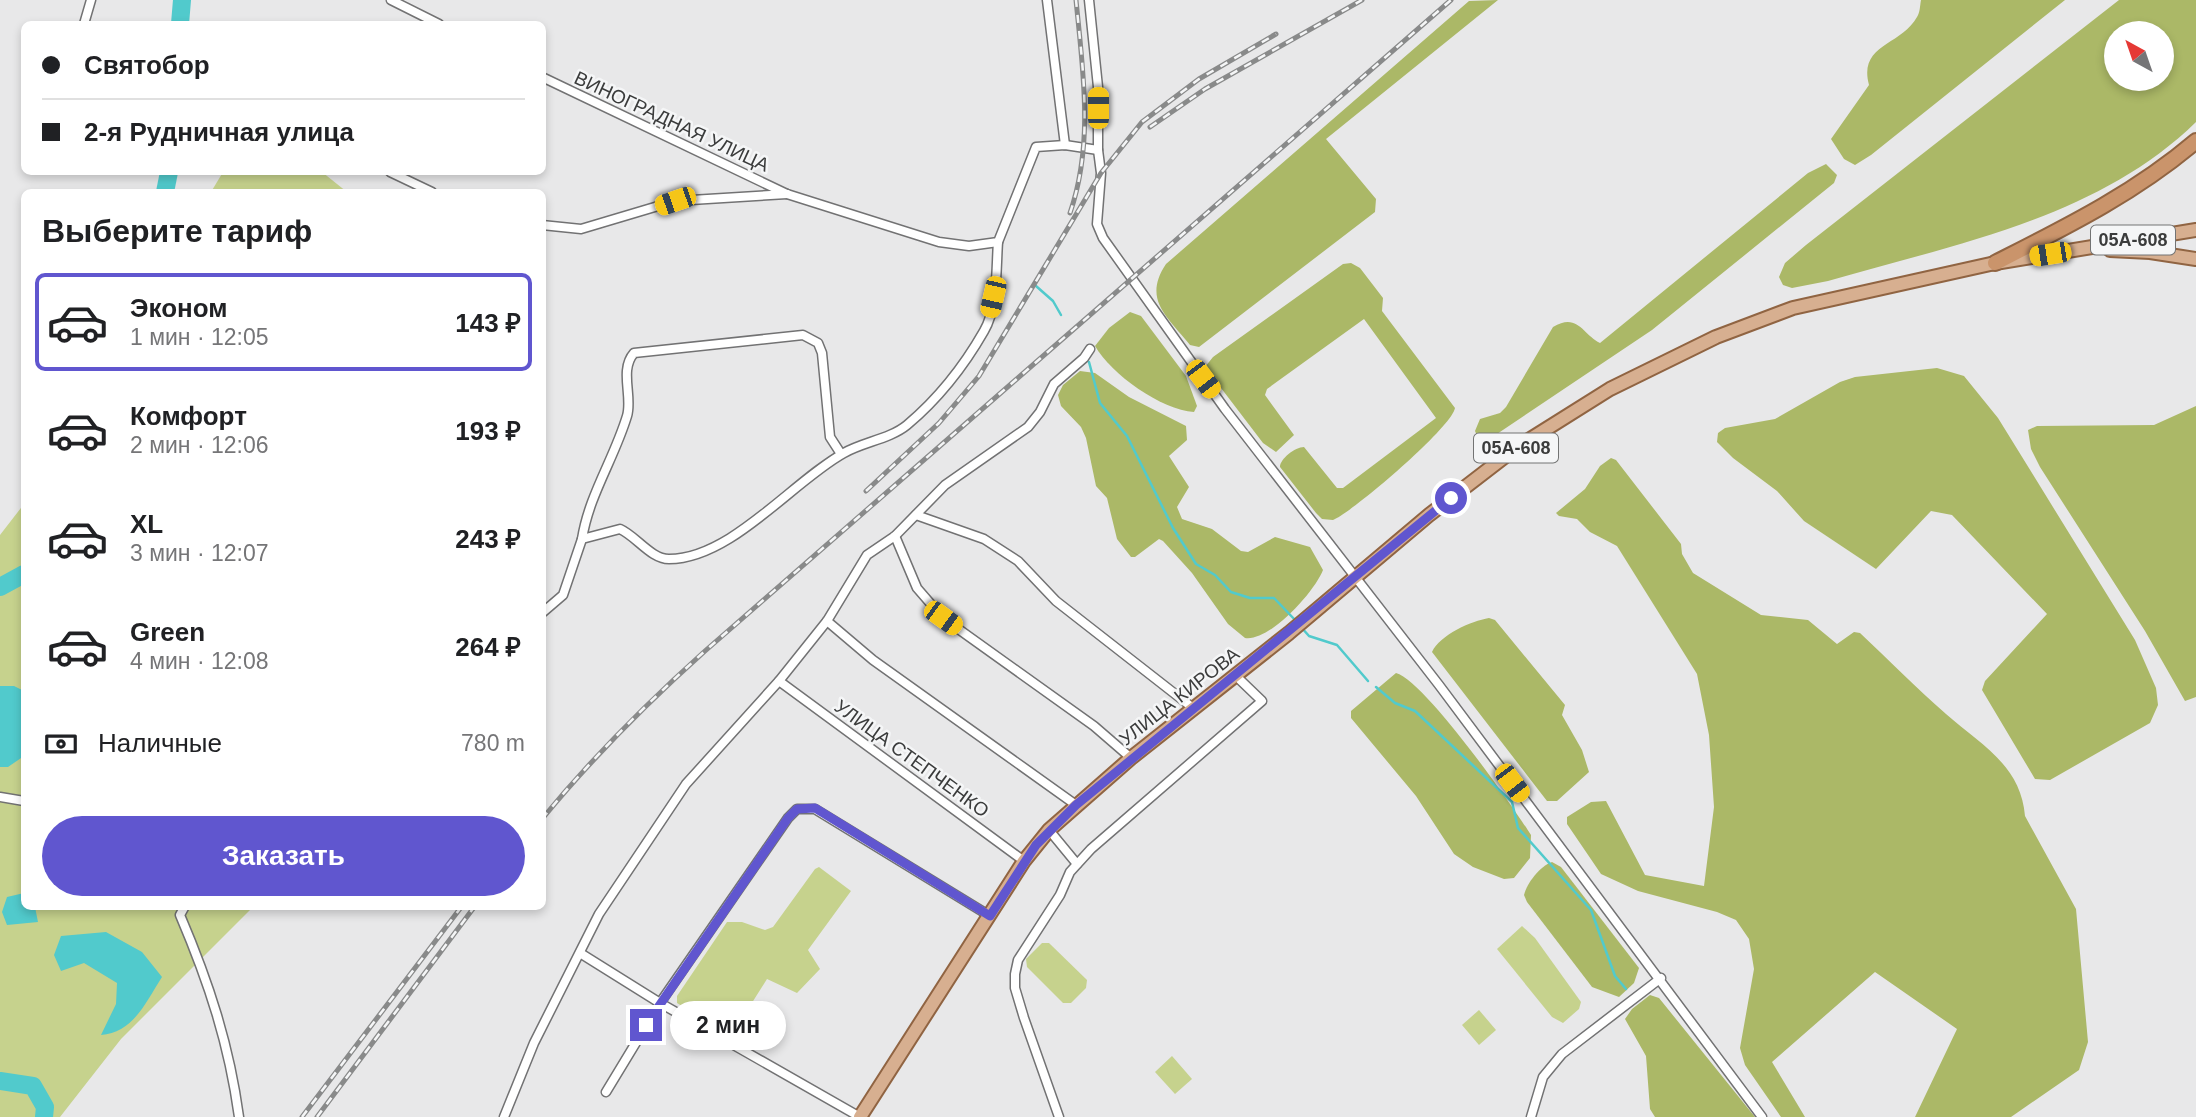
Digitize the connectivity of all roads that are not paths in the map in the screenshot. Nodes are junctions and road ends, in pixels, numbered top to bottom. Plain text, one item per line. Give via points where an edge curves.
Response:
1 (92, 0) edge
2 (391, 0) edge
3 (1047, 0) edge
4 (1089, 0) edge
5 (85, 21) edge
6 (433, 21) edge
7 (546, 79) edge
8 (2196, 141) edge
9 (1065, 145) junction
10 (1098, 150) junction
11 (396, 175) edge
12 (426, 189) edge
13 (787, 194) junction
14 (546, 225) edge
15 (2196, 230) edge
16 (998, 242) junction
17 (2071, 251) junction
18 (2196, 259) edge
19 (1995, 263) junction
20 (1090, 349) dead end
21 (841, 454) junction
22 (916, 515) junction
23 (895, 536) junction
24 (582, 539) junction
25 (1354, 578) junction
26 (546, 610) edge
27 (827, 621) junction
28 (1236, 676) junction
29 (779, 681) junction
30 (1193, 708) junction
31 (1131, 758) junction
32 (0, 797) edge
33 (21, 800) edge
34 (1076, 805) junction
35 (1049, 830) junction
36 (1024, 861) junction
37 (1077, 864) junction
38 (177, 910) edge
39 (183, 910) edge
40 (180, 915) junction
41 (990, 916) junction
42 (580, 953) junction
43 (1661, 978) junction
44 (660, 1003) junction
45 (606, 1093) dead end
46 (239, 1117) edge
47 (503, 1117) edge
48 (860, 1117) edge
49 (1059, 1117) edge
50 (1531, 1117) edge
51 (1762, 1117) edge

1 - 5 street
2 - 6 street
3 - 9 street
4 - 10 street via 1098,87
7 - 13 street, ВИНОГРАДНАЯ УЛИЦА
8 - 19 highway via 2155,176
9 - 10 street
9 - 16 street via 1036,147
10 - 25 street via 1097,224 1103,239
11 - 12 street
13 - 14 street, ВИНОГРАДНАЯ УЛИЦА via 675,201 581,229
13 - 16 street, ВИНОГРАДНАЯ УЛИЦА via 939,242 969,246
15 - 17 main road, 05А-608
16 - 21 street via 986,328 958,369 933,402 903,428
17 - 18 main road via 2150,252
17 - 19 main road, 05А-608
19 - 25 main road, УЛИЦА КИРОВА / 05А-608 via 1793,308 1716,337 1610,389 1516,448
20 - 22 street via 1054,384 1028,427 945,485
21 - 24 street via 708,551 668,559 620,529
21 - 24 street via 830,437 821,354 812,338 803,335 634,353 627,367 628,414 586,514
22 - 23 street
22 - 30 street via 984,539 1018,561 1056,601
23 - 27 street via 867,555
23 - 31 street via 917,588 943,618 1094,726
24 - 26 street via 563,595
25 - 28 main road, УЛИЦА КИРОВА / 05А-608
25 - 43 street
27 - 29 street
27 - 34 street via 873,660
28 - 30 main road, УЛИЦА КИРОВА / 05А-608
28 - 37 street via 1262,701
29 - 36 street, УЛИЦА СТЕПЧЕНКО
29 - 42 street via 686,784 598,914
30 - 31 main road, УЛИЦА КИРОВА / 05А-608
31 - 34 main road, УЛИЦА КИРОВА / 05А-608
32 - 33 street
34 - 35 main road, УЛИЦА КИРОВА / 05А-608
35 - 36 main road, УЛИЦА КИРОВА / 05А-608
35 - 37 street
36 - 41 main road, УЛИЦА КИРОВА / 05А-608
37 - 49 street via 1018,960 1015,974 1015,988
38 - 40 street
39 - 40 street
40 - 46 street via 210,986 229,1055
41 - 44 street via 815,808 804,807 788,818
41 - 48 main road, УЛИЦА КИРОВА / 05А-608
42 - 44 street
42 - 47 street
43 - 50 street via 1562,1054 1543,1077
43 - 51 street
44 - 45 street
44 - 48 street

